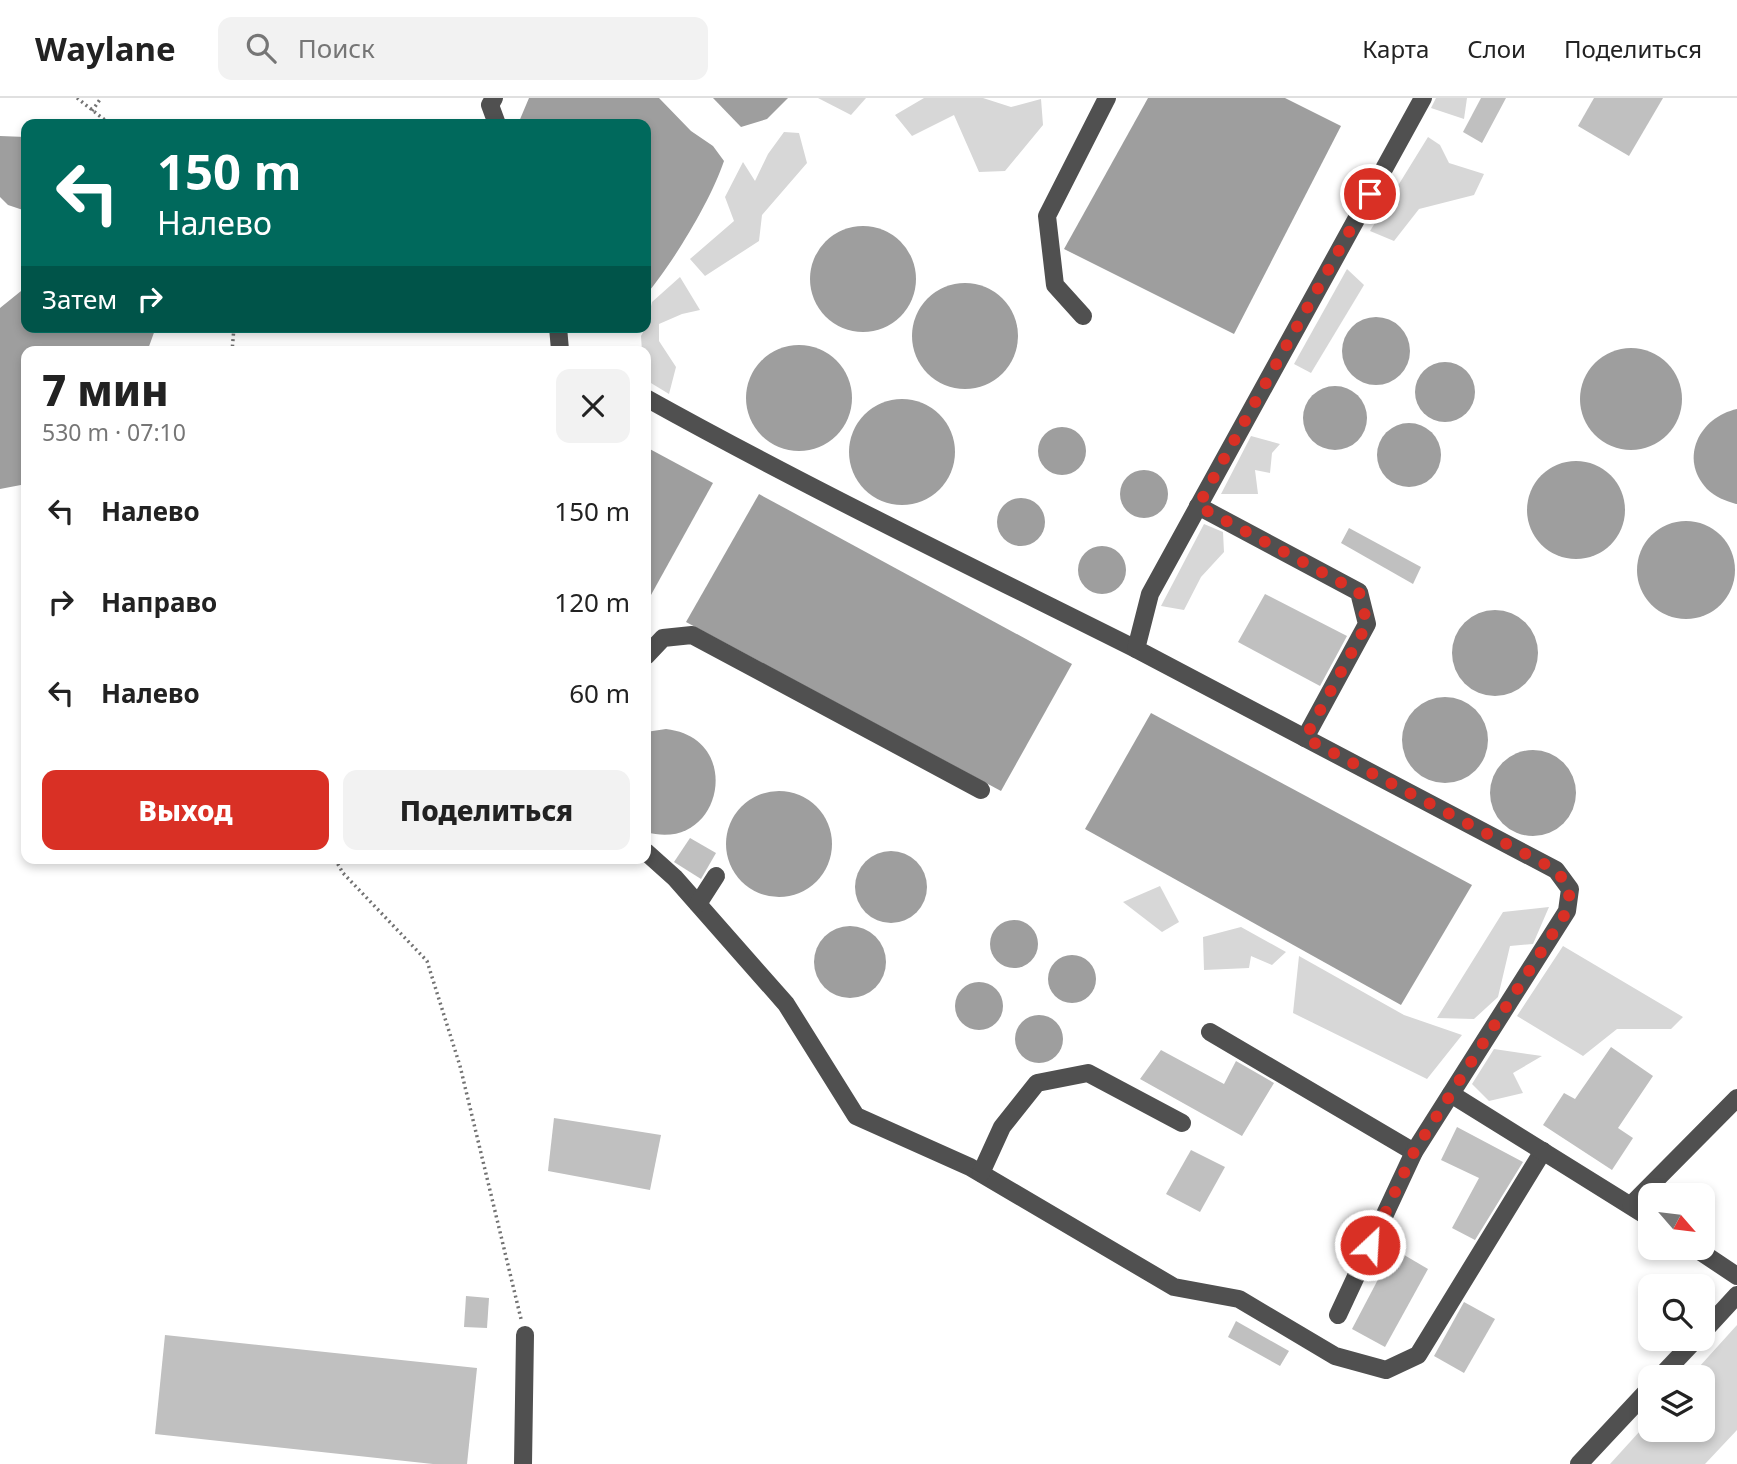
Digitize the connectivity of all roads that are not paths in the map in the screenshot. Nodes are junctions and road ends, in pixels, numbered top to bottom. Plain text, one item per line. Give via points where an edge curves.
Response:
1 (494, 98) edge
2 (1107, 98) edge
3 (1423, 98) edge
4 (495, 119) edge
5 (1083, 316) dead end
6 (651, 401) edge
7 (1198, 506) junction
8 (1136, 649) junction
9 (651, 651) edge
10 (1305, 738) junction
11 (981, 790) dead end
12 (651, 856) edge
13 (716, 876) dead end
14 (698, 904) junction
15 (1210, 1032) dead end
16 (1451, 1094) junction
17 (1737, 1098) edge
18 (1182, 1123) dead end
19 (1543, 1151) junction
20 (1414, 1152) junction
21 (981, 1173) junction
22 (1631, 1205) junction
23 (1638, 1210) edge
24 (1713, 1260) edge
25 (1737, 1276) edge
26 (1737, 1295) edge
27 (1338, 1315) dead end
28 (1715, 1319) edge
29 (525, 1335) road end
30 (1685, 1351) edge
31 (1671, 1365) edge
32 (1638, 1401) edge
33 (523, 1464) edge
34 (1579, 1464) edge

1 - 4 street via 490,105
2 - 5 street via 1047,216 1055,285
3 - 7 street
6 - 8 street
7 - 8 street via 1150,594
7 - 10 street via 1359,592 1367,624
8 - 10 street
9 - 11 street via 663,638 692,635
10 - 16 street via 1556,870 1570,889 1567,911
12 - 14 street
13 - 14 street
14 - 21 street via 786,1004 856,1116
15 - 20 street
16 - 19 street
16 - 20 street
17 - 22 street
18 - 21 street via 1088,1073 1037,1083 1002,1126
19 - 21 street via 1418,1355 1386,1370 1335,1356 1239,1299 1174,1287
19 - 22 street
20 - 27 street
22 - 23 street
24 - 25 street
26 - 28 street
29 - 33 street
30 - 31 street
32 - 34 street

